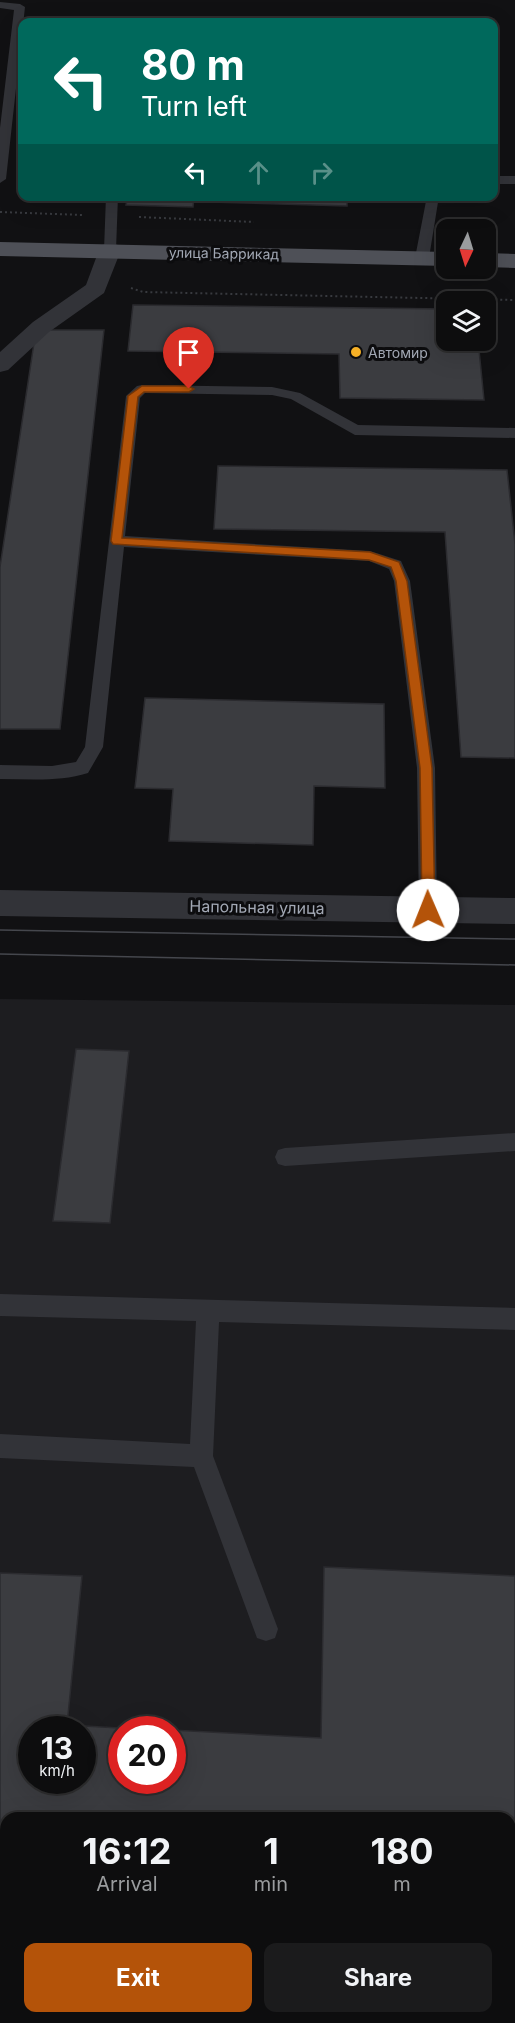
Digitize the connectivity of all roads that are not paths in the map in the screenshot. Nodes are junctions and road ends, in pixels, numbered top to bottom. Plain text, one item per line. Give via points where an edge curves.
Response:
1 (0, 5) edge
2 (19, 18) edge
3 (18, 24) edge
4 (0, 179) edge
5 (498, 180) edge
6 (515, 180) edge
7 (112, 201) edge
8 (432, 201) edge
9 (0, 249) edge
10 (110, 250) junction
11 (422, 258) junction
12 (436, 259) edge
13 (496, 260) edge
14 (515, 261) edge
15 (0, 365) edge
16 (515, 433) edge
17 (117, 541) junction
18 (0, 772) edge
19 (0, 903) edge
20 (428, 910) junction
21 (515, 911) edge
22 (515, 1142) edge
23 (285, 1157) dead end
24 (0, 1305) edge
25 (208, 1310) junction
26 (515, 1319) edge
27 (0, 1446) edge
28 (201, 1456) junction
29 (266, 1629) dead end

1 - 2 lane via 20,7
3 - 4 lane
5 - 6 lane
7 - 10 lane
8 - 11 lane
9 - 10 main road, улица Баррикад
10 - 11 main road, улица Баррикад
10 - 15 street via 96,288 41,327
11 - 12 main road, улица Баррикад
13 - 14 main road
16 - 17 lane via 355,430 295,396 272,391 142,389 133,396
17 - 18 lane via 94,747 82,768 51,773
17 - 20 lane via 370,556 395,565 402,581 426,768
19 - 20 street, Напольная улица
20 - 21 street, Напольная улица
22 - 23 lane
24 - 25 lane
25 - 26 lane
25 - 28 lane
27 - 28 lane
28 - 29 lane

